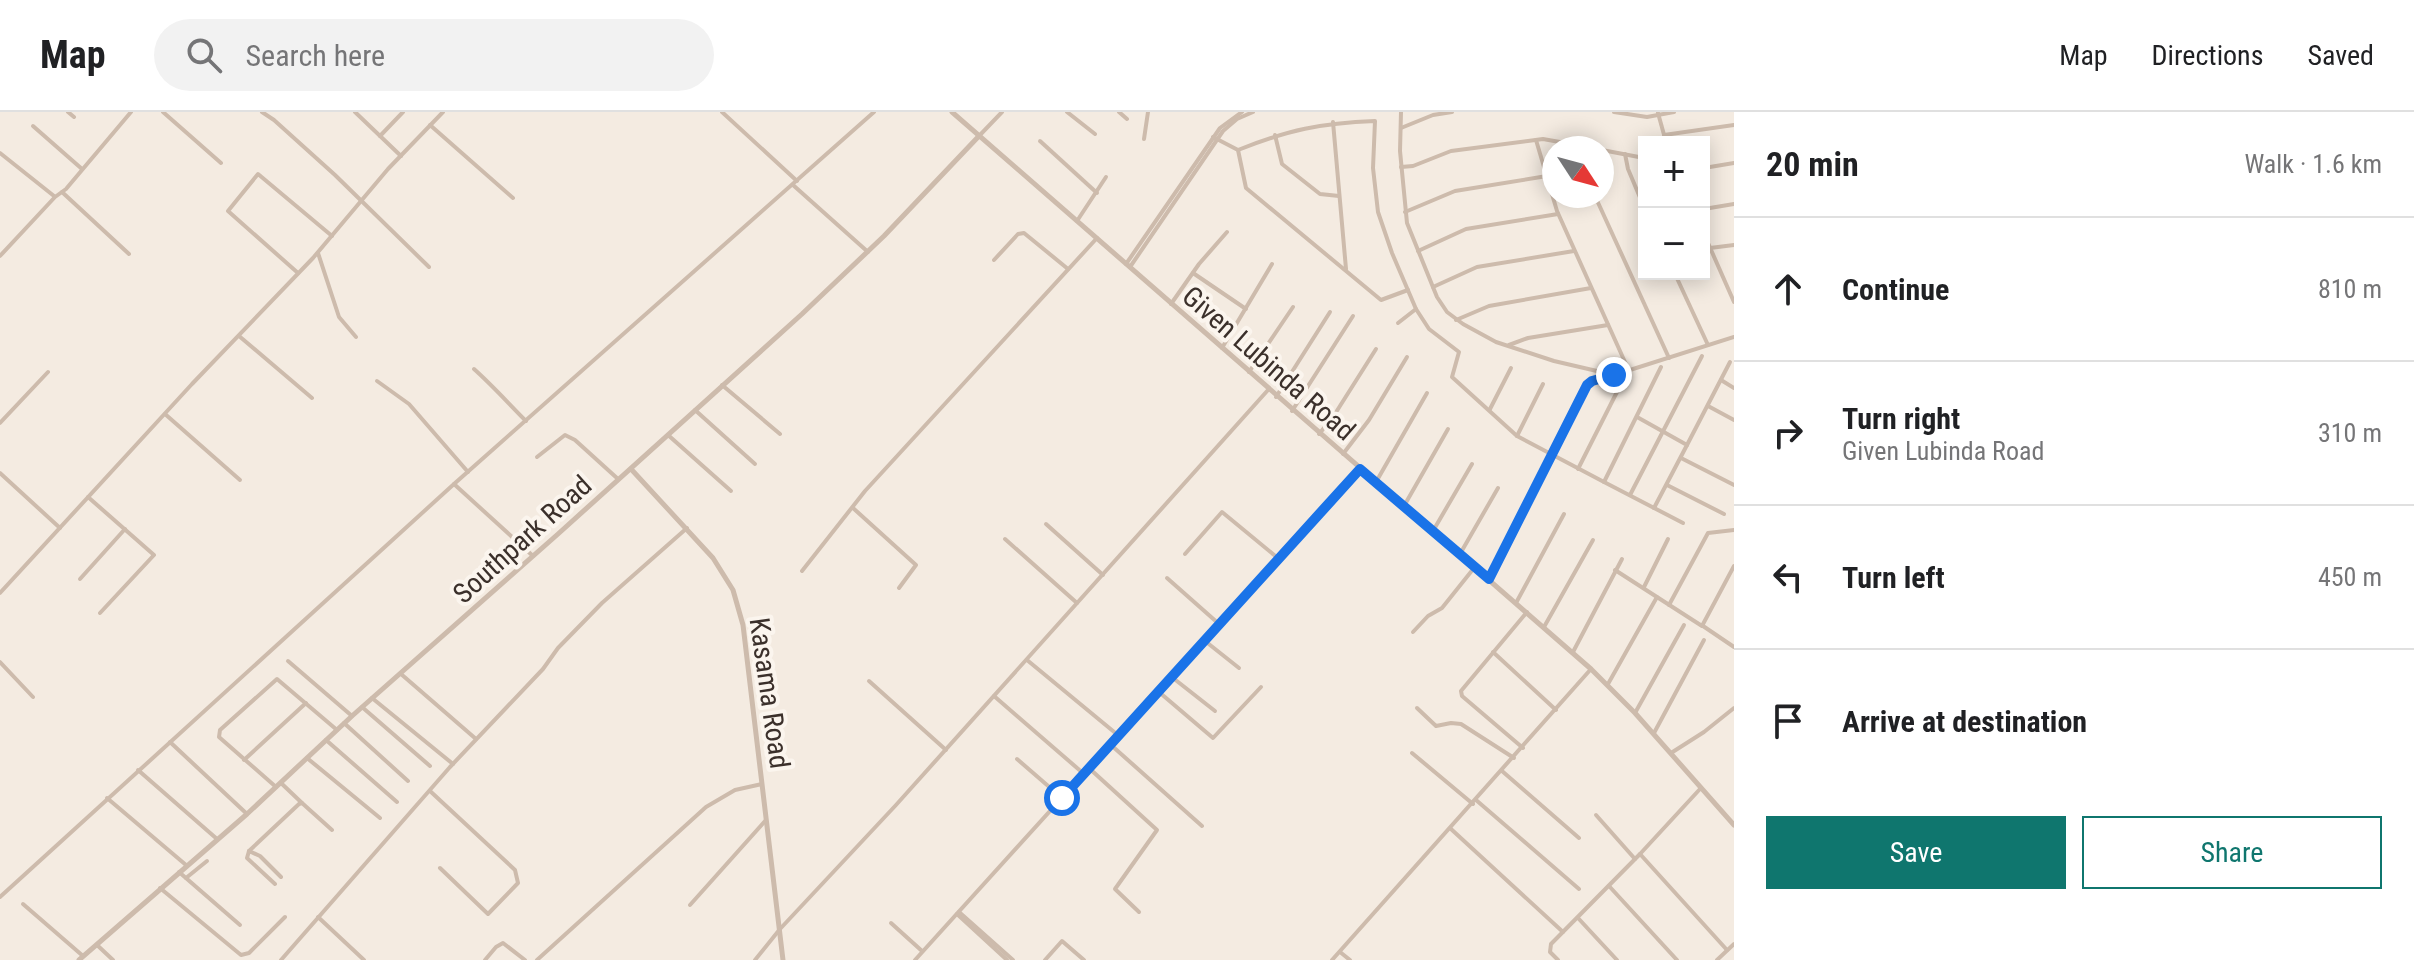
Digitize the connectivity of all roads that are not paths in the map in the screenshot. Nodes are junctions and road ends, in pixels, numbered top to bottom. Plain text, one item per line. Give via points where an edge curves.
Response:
1 (68, 112) edge
2 (131, 112) edge
3 (163, 112) edge
4 (262, 112) edge
5 (355, 112) edge
6 (365, 112) edge
7 (403, 112) edge
8 (443, 112) edge
9 (722, 112) edge
10 (874, 112) edge
11 (952, 112) edge
12 (1002, 112) edge
13 (1067, 112) edge
14 (1119, 112) edge
15 (1148, 112) edge
16 (1242, 112) edge
17 (1253, 112) edge
18 (1401, 112) edge
19 (1452, 112) edge
20 (1614, 112) edge
21 (1674, 112) edge
22 (1658, 113) edge
23 (74, 117) dead end
24 (360, 117) junction
25 (1127, 119) dead end
26 (1333, 122) junction
27 (430, 125) junction
28 (1734, 125) edge
29 (33, 126) dead end
30 (1400, 128) junction
31 (1095, 134) dead end
32 (1275, 135) junction
33 (1664, 135) joint
34 (380, 136) junction
35 (979, 136) junction
36 (1215, 138) junction
37 (1144, 139) dead end
38 (1536, 140) junction
39 (1542, 140) edge
40 (1040, 141) dead end
41 (1238, 150) junction
42 (1614, 152) edge
43 (0, 153) edge
44 (1625, 154) junction
45 (401, 156) junction
46 (1638, 157) edge
47 (1542, 160) edge
48 (221, 163) dead end
49 (1734, 163) edge
50 (1401, 167) junction
51 (1710, 167) edge
52 (83, 169) junction
53 (1106, 177) dead end
54 (1542, 177) edge
55 (795, 183) junction
56 (62, 192) junction
57 (1097, 193) junction
58 (1638, 193) edge
59 (1339, 196) junction
60 (55, 197) junction
61 (513, 198) dead end
62 (362, 200) junction
63 (1734, 204) edge
64 (1556, 208) edge
65 (1600, 208) edge
66 (1710, 208) edge
67 (1405, 212) junction
68 (1558, 214) junction
69 (1077, 221) junction
70 (1227, 232) dead end
71 (332, 236) junction
72 (1097, 238) junction
73 (1734, 245) edge
74 (1710, 248) joint
75 (1417, 251) junction
76 (1574, 251) junction
77 (868, 252) junction
78 (318, 253) junction
79 (129, 254) dead end
80 (0, 256) edge
81 (994, 260) dead end
82 (1272, 264) dead end
83 (1128, 266) junction
84 (429, 267) dead end
85 (1068, 269) junction
86 (1346, 271) junction
87 (298, 273) junction
88 (1193, 273) junction
89 (1678, 280) edge
90 (1734, 285) edge
91 (1727, 286) junction
92 (1433, 287) junction
93 (1591, 288) junction
94 (1408, 290) junction
95 (1734, 302) edge
96 (1171, 304) junction
97 (1293, 307) dead end
98 (1246, 309) junction
99 (1416, 309) junction
100 (1330, 312) dead end
101 (1353, 316) dead end
102 (1456, 320) junction
103 (1398, 323) dead end
104 (1608, 325) junction
105 (239, 336) junction
106 (356, 337) dead end
107 (1734, 337) edge
108 (1708, 345) junction
109 (1506, 346) junction
110 (1222, 348) junction
111 (1376, 349) dead end
112 (1702, 356) dead end
113 (1407, 357) dead end
114 (1669, 358) junction
115 (1730, 362) dead end
116 (1661, 367) dead end
117 (1511, 368) dead end
118 (474, 369) dead end
119 (1629, 371) junction
120 (48, 372) dead end
121 (1249, 372) junction
122 (1614, 375) junction
123 (1623, 380) dead end
124 (1721, 380) junction
125 (377, 381) dead end
126 (1543, 384) dead end
127 (722, 385) junction
128 (1734, 388) edge
129 (1268, 390) junction
130 (1427, 393) dead end
131 (1276, 397) junction
132 (312, 398) dead end
133 (1707, 406) junction
134 (1490, 409) junction
135 (695, 410) junction
136 (1292, 411) junction
137 (165, 414) junction
138 (1637, 417) junction
139 (1734, 420) edge
140 (526, 421) junction
141 (0, 423) edge
142 (1448, 429) dead end
143 (1662, 430) junction
144 (780, 434) dead end
145 (1319, 434) junction
146 (668, 435) junction
147 (1517, 436) junction
148 (1687, 445) junction
149 (1343, 454) junction
150 (1552, 455) junction
151 (537, 457) dead end
152 (1681, 458) junction
153 (755, 464) dead end
154 (1472, 464) dead end
155 (631, 469) junction
156 (1360, 469) junction
157 (1578, 469) junction
158 (468, 472) junction
159 (0, 473) edge
160 (618, 479) junction
161 (240, 480) dead end
162 (1376, 482) junction
163 (1604, 482) junction
164 (454, 484) junction
165 (1667, 485) junction
166 (1734, 485) edge
167 (1498, 488) dead end
168 (731, 491) dead end
169 (1630, 495) junction
170 (88, 497) junction
171 (1404, 506) junction
172 (852, 508) junction
173 (1654, 508) junction
174 (1564, 514) dead end
175 (1724, 514) dead end
176 (1683, 523) dead end
177 (1046, 524) dead end
178 (60, 528) junction
179 (687, 528) junction
180 (125, 529) junction
181 (1734, 530) edge
182 (1433, 531) junction
183 (1005, 539) dead end
184 (1668, 539) dead end
185 (1593, 540) dead end
186 (1185, 554) dead end
187 (1460, 554) junction
188 (533, 556) junction
189 (1279, 559) junction
190 (1622, 559) dead end
191 (1734, 566) edge
192 (1475, 568) junction
193 (1615, 570) junction
194 (802, 571) dead end
195 (1103, 575) junction
196 (1167, 578) dead end
197 (80, 579) dead end
198 (1489, 579) junction
199 (899, 588) dead end
200 (1643, 588) junction
201 (0, 593) edge
202 (1657, 597) junction
203 (1077, 603) junction
204 (1516, 603) junction
205 (1669, 605) junction
206 (1527, 612) junction
207 (100, 613) dead end
208 (1220, 624) junction
209 (1684, 625) dead end
210 (1702, 626) junction
211 (1544, 627) junction
212 (1413, 632) dead end
213 (1704, 640) dead end
214 (1205, 641) junction
215 (1734, 647) edge
216 (1493, 651) junction
217 (1573, 652) junction
218 (1027, 660) junction
219 (288, 661) dead end
220 (0, 662) edge
221 (1239, 668) dead end
222 (1591, 669) junction
223 (401, 674) junction
224 (1172, 677) junction
225 (869, 681) dead end
226 (1608, 684) junction
227 (1261, 687) dead end
228 (1159, 692) junction
229 (994, 696) junction
230 (33, 697) dead end
231 (372, 698) junction
232 (306, 703) junction
233 (362, 707) junction
234 (1417, 708) dead end
235 (1734, 708) edge
236 (1556, 710) junction
237 (1215, 711) dead end
238 (1635, 713) junction
239 (352, 716) junction
240 (344, 723) junction
241 (337, 730) junction
242 (1653, 734) junction
243 (1119, 736) junction
244 (476, 739) junction
245 (326, 740) junction
246 (170, 742) junction
247 (1111, 745) junction
248 (1523, 748) junction
249 (946, 750) junction
250 (1412, 753) dead end
251 (1670, 753) junction
252 (307, 758) junction
253 (1514, 758) junction
254 (1017, 759) dead end
255 (244, 760) junction
256 (453, 764) junction
257 (430, 766) dead end
258 (1089, 769) junction
259 (138, 770) junction
260 (1502, 771) junction
261 (1084, 774) junction
262 (408, 781) dead end
263 (762, 784) junction
264 (278, 785) junction
265 (1700, 789) junction
266 (430, 791) junction
267 (107, 798) junction
268 (1062, 798) junction
269 (397, 802) dead end
270 (1475, 802) junction
271 (302, 803) junction
272 (247, 814) junction
273 (1596, 815) dead end
274 (380, 818) dead end
275 (766, 820) junction
276 (1734, 825) edge
277 (1202, 826) dead end
278 (1451, 829) junction
279 (332, 830) dead end
280 (1579, 838) dead end
281 (217, 839) junction
282 (249, 851) junction
283 (1640, 854) junction
284 (1635, 859) junction
285 (207, 861) dead end
286 (186, 865) junction
287 (440, 868) dead end
288 (179, 872) junction
289 (281, 877) dead end
290 (186, 878) junction
291 (275, 884) dead end
292 (1609, 886) junction
293 (160, 888) junction
294 (1579, 889) dead end
295 (0, 897) edge
296 (23, 904) dead end
297 (690, 905) dead end
298 (1139, 912) dead end
299 (958, 913) junction
300 (285, 917) dead end
301 (318, 917) junction
302 (1578, 918) junction
303 (891, 923) dead end
304 (240, 925) dead end
305 (780, 929) junction
306 (1563, 932) junction
307 (1734, 944) edge
308 (96, 945) junction
309 (1727, 950) junction
310 (922, 951) junction
311 (1340, 952) junction
312 (81, 958) edge
313 (113, 960) edge
314 (281, 960) edge
315 (364, 960) edge
316 (485, 960) edge
317 (525, 960) edge
318 (537, 960) edge
319 (755, 960) edge
320 (783, 960) edge
321 (915, 960) edge
322 (1010, 960) edge
323 (1045, 960) edge
324 (1084, 960) edge
325 (1332, 960) edge
326 (1350, 960) edge
327 (1558, 960) edge
328 (1617, 960) edge
329 (1677, 960) edge
330 (1717, 960) edge

1 - 23 street
2 - 52 street
3 - 48 street
4 - 62 street
5 - 24 street
6 - 24 street
7 - 34 street
8 - 27 street
9 - 55 street
10 - 55 street
11 - 35 street, Given Lubinda Road
12 - 35 street
13 - 31 street
14 - 25 street
15 - 37 street
16 - 36 street
17 - 36 street
18 - 30 street
19 - 30 street
20 - 22 street via 1647,117
21 - 22 street
22 - 33 street
24 - 34 street
26 - 32 street
26 - 59 street
26 - 94 street via 1375,121 1378,212
27 - 45 street
27 - 61 street
28 - 33 street
29 - 52 street
30 - 50 street
32 - 41 street
32 - 59 street via 1282,164 1320,194
34 - 45 street
35 - 69 street, Given Lubinda Road
35 - 77 street, Southpark Road
36 - 41 street
36 - 83 street
38 - 39 street
38 - 47 street
38 - 50 street via 1451,151
40 - 57 street
41 - 86 street via 1246,188
42 - 44 street
43 - 60 street
44 - 46 street
44 - 58 street
45 - 62 street
49 - 51 street
50 - 67 street
52 - 56 street
53 - 57 street
54 - 67 street via 1455,191
55 - 77 street
55 - 140 street
56 - 60 street
56 - 79 street
57 - 69 street
59 - 86 street
60 - 80 street
62 - 71 street
62 - 84 street
63 - 66 street
64 - 68 street
65 - 114 street
67 - 75 street
68 - 75 street via 1466,229
68 - 76 street
69 - 72 street, Given Lubinda Road
70 - 88 street
71 - 78 street
71 - 87 street via 258,174 228,211
72 - 83 street, Given Lubinda Road
72 - 85 street
73 - 74 street
74 - 91 street
75 - 92 street
76 - 92 street via 1477,267
76 - 93 street
77 - 127 street, Southpark Road
78 - 87 street
78 - 106 street via 339,317
81 - 85 street via 1024,233
82 - 98 street
83 - 96 street, Given Lubinda Road
85 - 172 street
86 - 94 street via 1381,300
87 - 105 street
88 - 96 street
88 - 98 street
89 - 108 street
90 - 91 street
91 - 95 street
92 - 102 street
93 - 102 street via 1489,306
93 - 104 street
94 - 99 street
96 - 110 street, Given Lubinda Road
97 - 121 street
98 - 110 street
99 - 103 street
99 - 134 street via 1429,329 1459,352 1452,377
100 - 131 street
101 - 136 street
102 - 109 street
104 - 109 street
104 - 119 street
105 - 132 street
105 - 137 street
107 - 108 street
108 - 114 street
109 - 122 street
110 - 121 street, Given Lubinda Road
111 - 145 street
112 - 143 street
113 - 149 street
114 - 119 street
115 - 124 street
116 - 138 street
117 - 134 street
118 - 140 street
119 - 122 street
120 - 141 street
121 - 129 street, Given Lubinda Road
122 - 150 street via 1589,383
123 - 157 street
124 - 128 street
124 - 133 street
125 - 158 street via 409,404
126 - 147 street
127 - 135 street, Southpark Road
127 - 144 street
129 - 131 street, Given Lubinda Road
129 - 195 street
130 - 162 street
131 - 136 street, Given Lubinda Road
133 - 139 street
133 - 148 street
134 - 147 street
135 - 146 street, Southpark Road
135 - 153 street
136 - 145 street, Given Lubinda Road
137 - 161 street
137 - 170 street
138 - 143 street
138 - 163 street
140 - 158 street
142 - 171 street
143 - 148 street
143 - 169 street
145 - 149 street, Given Lubinda Road
146 - 155 street, Southpark Road
146 - 168 street
147 - 150 street
148 - 152 street
149 - 156 street, Given Lubinda Road
150 - 157 street
150 - 198 street
151 - 160 street via 565,435
152 - 165 street
152 - 166 street
154 - 182 street
155 - 160 street, Southpark Road
155 - 179 street, Kasama Road
156 - 162 street, Given Lubinda Road
156 - 189 street
157 - 163 street
158 - 164 street
159 - 178 street
160 - 188 street, Southpark Road
162 - 171 street, Given Lubinda Road
163 - 169 street
164 - 188 street
164 - 246 street
165 - 173 street
165 - 175 street
167 - 187 street
169 - 173 street
170 - 178 street
170 - 180 street
171 - 182 street, Given Lubinda Road
172 - 194 street
172 - 199 street via 914,562
173 - 176 street
174 - 204 street
177 - 195 street
178 - 201 street
179 - 244 street via 602,603
179 - 263 street, Kasama Road via 713,558 736,599
180 - 197 street
180 - 207 street via 154,555
181 - 205 street via 1708,533
182 - 187 street, Given Lubinda Road
183 - 203 street
184 - 200 street
185 - 211 street
186 - 189 street via 1222,512
187 - 192 street, Given Lubinda Road
188 - 223 street, Southpark Road
189 - 208 street
190 - 193 street
191 - 210 street
192 - 198 street, Given Lubinda Road
192 - 212 street via 1442,608
193 - 200 street
193 - 217 street
195 - 203 street
196 - 208 street
198 - 204 street, Given Lubinda Road
200 - 202 street
202 - 205 street
202 - 226 street
203 - 218 street
204 - 206 street, Given Lubinda Road
205 - 210 street
206 - 211 street, Given Lubinda Road
206 - 216 street
208 - 214 street
209 - 238 street
210 - 215 street
211 - 217 street, Given Lubinda Road
213 - 242 street
214 - 221 street
214 - 224 street
216 - 236 street
216 - 248 street via 1461,693
217 - 222 street, Given Lubinda Road
218 - 229 street
218 - 243 street
219 - 239 street
220 - 230 street
222 - 226 street, Given Lubinda Road
222 - 236 street
223 - 231 street, Southpark Road
223 - 244 street
224 - 228 street
224 - 237 street
225 - 249 street
226 - 238 street, Given Lubinda Road
227 - 228 street via 1213,738
228 - 243 street
229 - 249 street
229 - 261 street
231 - 233 street, Southpark Road
231 - 256 street
232 - 241 street
232 - 255 street
232 - 255 street via 277,679 220,730 219,737
233 - 239 street, Southpark Road
233 - 257 street
234 - 253 street via 1436,726 1461,724
235 - 251 street
236 - 248 street
238 - 242 street, Given Lubinda Road
239 - 240 street, Southpark Road
240 - 241 street, Southpark Road
240 - 262 street
241 - 245 street, Southpark Road
242 - 251 street, Given Lubinda Road
243 - 247 street
244 - 256 street
245 - 252 street, Southpark Road
245 - 269 street
246 - 259 street
246 - 272 street
247 - 258 street
247 - 277 street
248 - 253 street
249 - 305 street
250 - 270 street
251 - 265 street, Given Lubinda Road
252 - 264 street, Southpark Road
252 - 274 street
253 - 260 street
254 - 268 street
255 - 264 street
256 - 266 street
258 - 261 street
258 - 298 street via 1157,830 1115,889
259 - 267 street
259 - 281 street
260 - 270 street
260 - 280 street
261 - 268 street
263 - 275 street, Kasama Road
263 - 318 street via 735,790 706,807
264 - 271 street
264 - 272 street, Southpark Road
265 - 276 street, Given Lubinda Road
265 - 283 street
266 - 287 street via 515,870 518,883 488,914
266 - 301 street
267 - 286 street
267 - 295 street
268 - 299 street
270 - 278 street
270 - 294 street
271 - 279 street
271 - 282 street
272 - 281 street, Southpark Road
273 - 284 street
275 - 297 street
275 - 305 street, Kasama Road
278 - 306 street
278 - 311 street
281 - 286 street, Southpark Road
282 - 289 street
282 - 291 street via 247,858
283 - 284 street
283 - 309 street
284 - 292 street
285 - 290 street
286 - 288 street, Southpark Road
288 - 290 street
288 - 293 street, Southpark Road
290 - 304 street
292 - 302 street
292 - 329 street
293 - 300 street via 241,955
293 - 308 street, Southpark Road
296 - 312 street
299 - 310 street
299 - 322 street
301 - 314 street
301 - 315 street
302 - 306 street
302 - 328 street
303 - 310 street
305 - 319 street
305 - 320 street, Kasama Road
306 - 327 street via 1550,947
307 - 309 street
308 - 312 street, Southpark Road
308 - 313 street
309 - 330 street
310 - 321 street
311 - 325 street
311 - 326 street
316 - 317 street via 503,943
323 - 324 street via 1062,941

